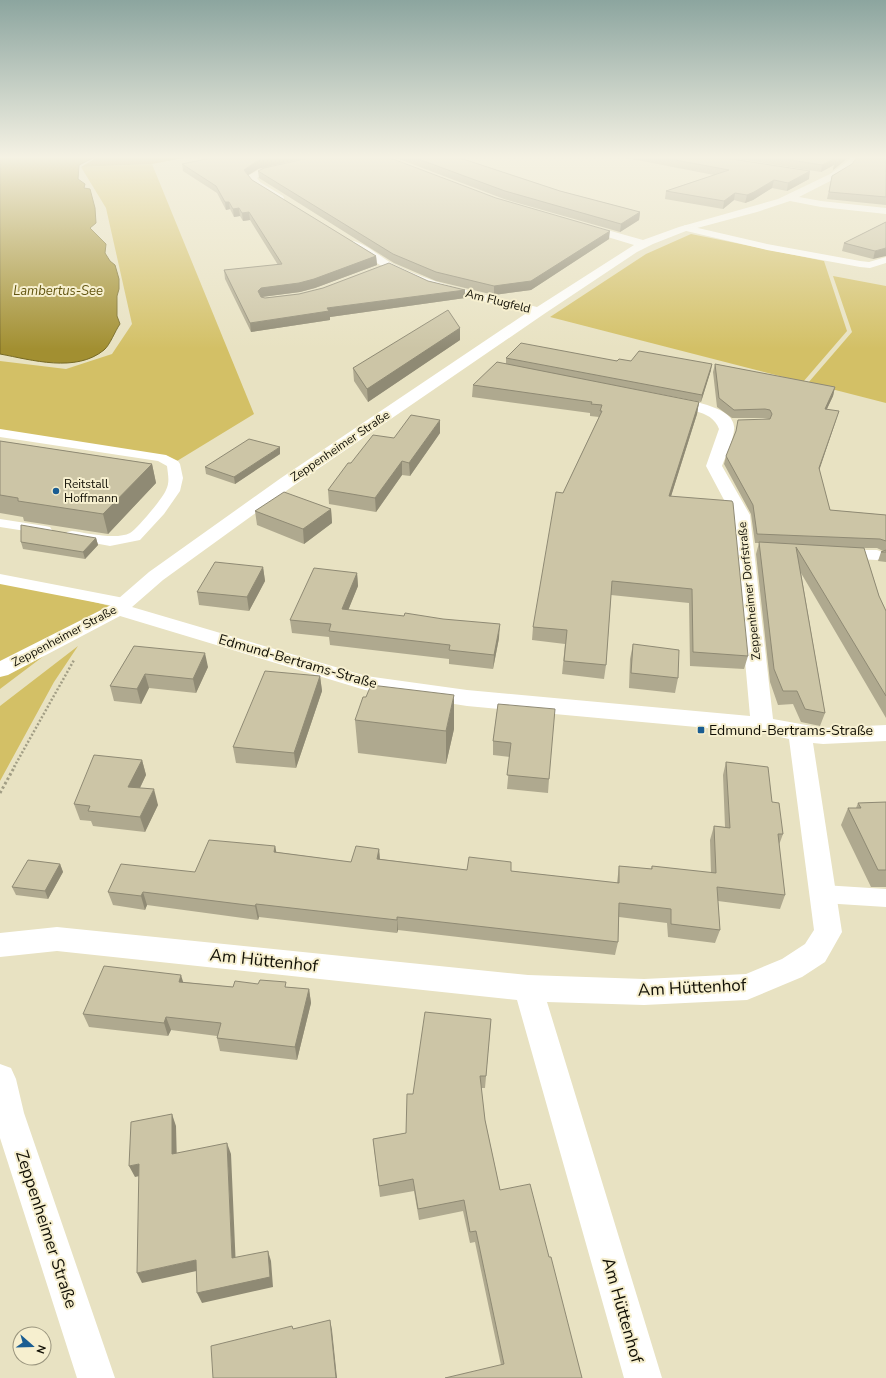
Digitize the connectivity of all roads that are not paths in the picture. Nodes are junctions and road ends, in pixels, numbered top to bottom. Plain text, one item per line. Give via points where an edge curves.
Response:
1 (714, 220) edge
2 (575, 224) edge
3 (685, 228) junction
4 (343, 238) edge
5 (644, 244) junction
6 (886, 260) edge
7 (389, 266) junction
8 (375, 272) edge
9 (539, 311) junction
10 (467, 362) junction
11 (491, 366) edge
12 (654, 399) edge
13 (0, 433) edge
14 (0, 523) edge
15 (828, 554) edge
16 (877, 555) dead end
17 (0, 579) edge
18 (121, 606) junction
19 (0, 670) edge
20 (762, 725) junction
21 (800, 733) junction
22 (886, 733) edge
23 (823, 894) junction
24 (886, 898) edge
25 (0, 945) edge
26 (528, 988) junction
27 (0, 1080) edge
28 (96, 1378) edge
29 (643, 1378) edge

1 - 3 street, Zeppenheimer Straße
2 - 5 street
3 - 5 street, Zeppenheimer Straße
3 - 6 lane via 766,247 870,266
4 - 7 street, Am Flugfeld
5 - 9 street, Zeppenheimer Straße
7 - 8 street
7 - 9 street, Am Flugfeld via 432,285
9 - 10 street, Zeppenheimer Straße
10 - 11 street
10 - 18 street, Zeppenheimer Straße via 287,482 156,576
12 - 20 street, Zeppenheimer Dorfstraße via 709,410 734,424 727,429 714,466 741,515 752,549
13 - 14 lane via 161,458 173,464 176,478 174,491 134,537 110,541
15 - 16 lane
17 - 18 lane, Edmund-Bertrams-Straße
18 - 19 street, Zeppenheimer Straße
18 - 20 street, Edmund-Bertrams-Straße via 365,683 467,698
20 - 21 street, Edmund-Bertrams-Straße
21 - 22 street, Edmund-Bertrams-Straße via 823,736
21 - 23 street, Am Hüttenhof
23 - 24 lane
23 - 26 street, Am Hüttenhof via 828,932 815,953 792,968 747,987 644,992
25 - 26 street, Am Hüttenhof via 57,938
26 - 29 street, Am Hüttenhof
27 - 28 street, Zeppenheimer Straße

